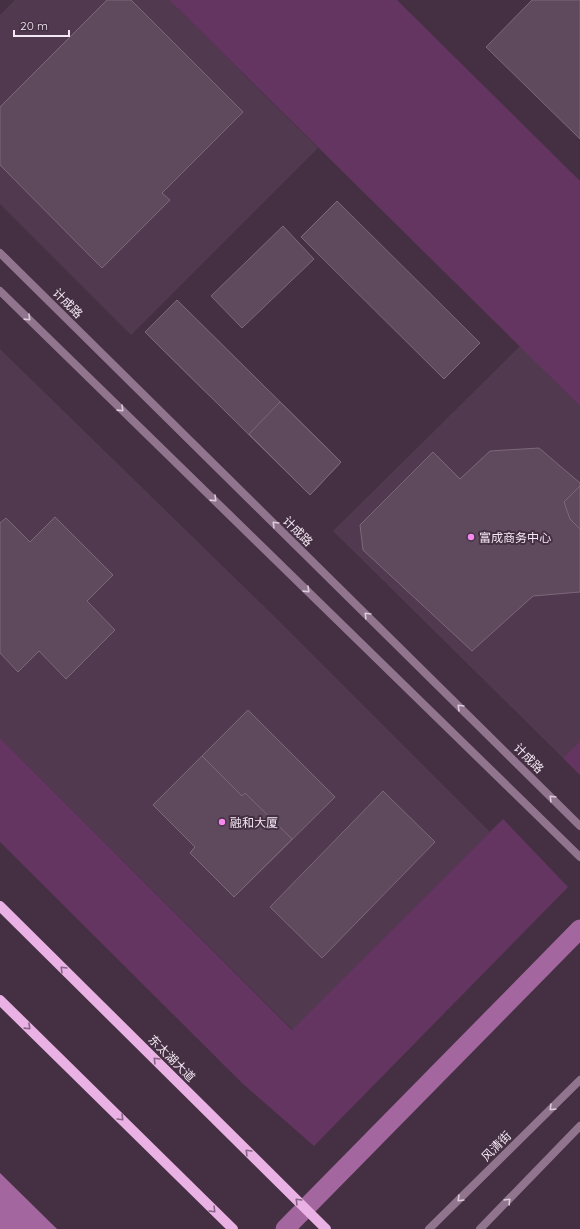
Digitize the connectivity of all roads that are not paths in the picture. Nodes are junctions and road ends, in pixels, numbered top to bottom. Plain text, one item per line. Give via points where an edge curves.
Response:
1 (0, 253) edge
2 (0, 291) edge
3 (580, 826) edge
4 (580, 857) edge
5 (0, 906) edge
6 (0, 1000) edge
7 (580, 1080) edge
8 (580, 1126) edge
9 (323, 1226) edge
10 (231, 1227) edge
11 (429, 1229) edge
12 (480, 1229) edge

3 -> 1 street, 计成路
2 -> 4 street
9 -> 5 main road, 东太湖大道
6 -> 10 main road
7 -> 11 street, 风清街
12 -> 8 street

